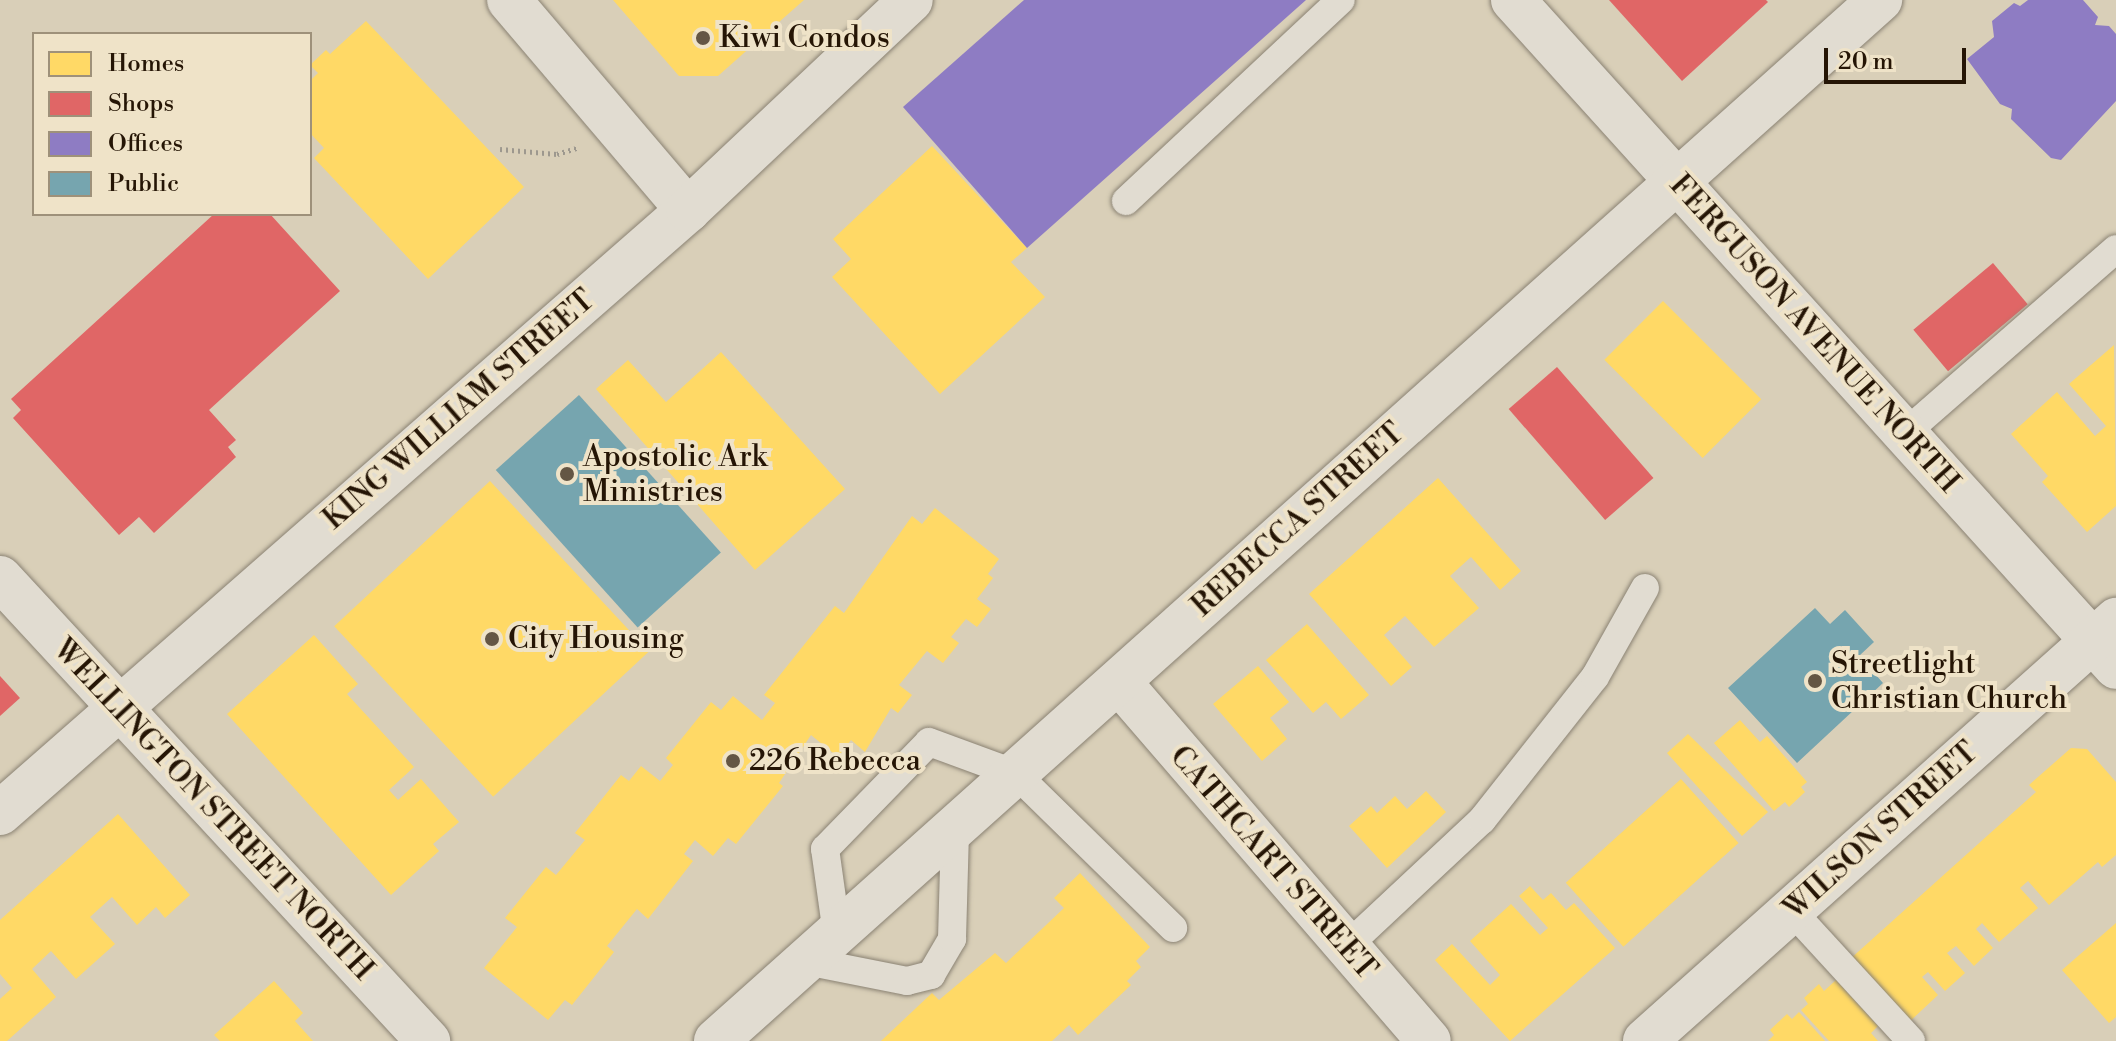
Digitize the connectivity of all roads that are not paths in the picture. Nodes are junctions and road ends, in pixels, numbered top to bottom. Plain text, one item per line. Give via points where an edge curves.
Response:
1 (509, 0) edge
2 (911, 0) edge
3 (1341, 0) edge
4 (1513, 0) edge
5 (1880, 0) edge
6 (1674, 180) junction
7 (1126, 201) dead end
8 (688, 210) junction
9 (2116, 249) edge
10 (1904, 434) junction
11 (0, 578) edge
12 (1645, 588) dead end
13 (2108, 643) edge
14 (1119, 682) junction
15 (118, 708) junction
16 (1016, 774) junction
17 (0, 813) edge
18 (955, 829) junction
19 (1792, 911) junction
20 (1173, 928) dead end
21 (821, 948) junction
22 (1344, 949) junction
23 (428, 1041) edge
24 (716, 1041) edge
25 (1429, 1041) edge
26 (1645, 1041) edge
27 (1911, 1041) edge

1 - 8 street
2 - 8 street, KING WILLIAM STREET
3 - 7 lane
4 - 6 street, FERGUSON AVENUE NORTH
5 - 6 street, REBECCA STREET
6 - 10 street, FERGUSON AVENUE NORTH
6 - 14 street, REBECCA STREET
8 - 15 street, KING WILLIAM STREET
9 - 10 lane
10 - 13 street, FERGUSON AVENUE NORTH
11 - 15 street, WELLINGTON STREET NORTH
12 - 22 lane via 1595,677 1482,820
13 - 19 street, WILSON STREET
14 - 16 street, REBECCA STREET
14 - 22 street, CATHCART STREET
15 - 17 street, KING WILLIAM STREET
15 - 23 street, WELLINGTON STREET NORTH
16 - 18 street, REBECCA STREET
16 - 20 lane
16 - 21 lane via 929,742 825,849
18 - 21 street, REBECCA STREET
18 - 21 lane via 952,939 931,975 907,981
19 - 26 street, WILSON STREET
19 - 27 lane
21 - 24 street, REBECCA STREET
22 - 25 street, CATHCART STREET

